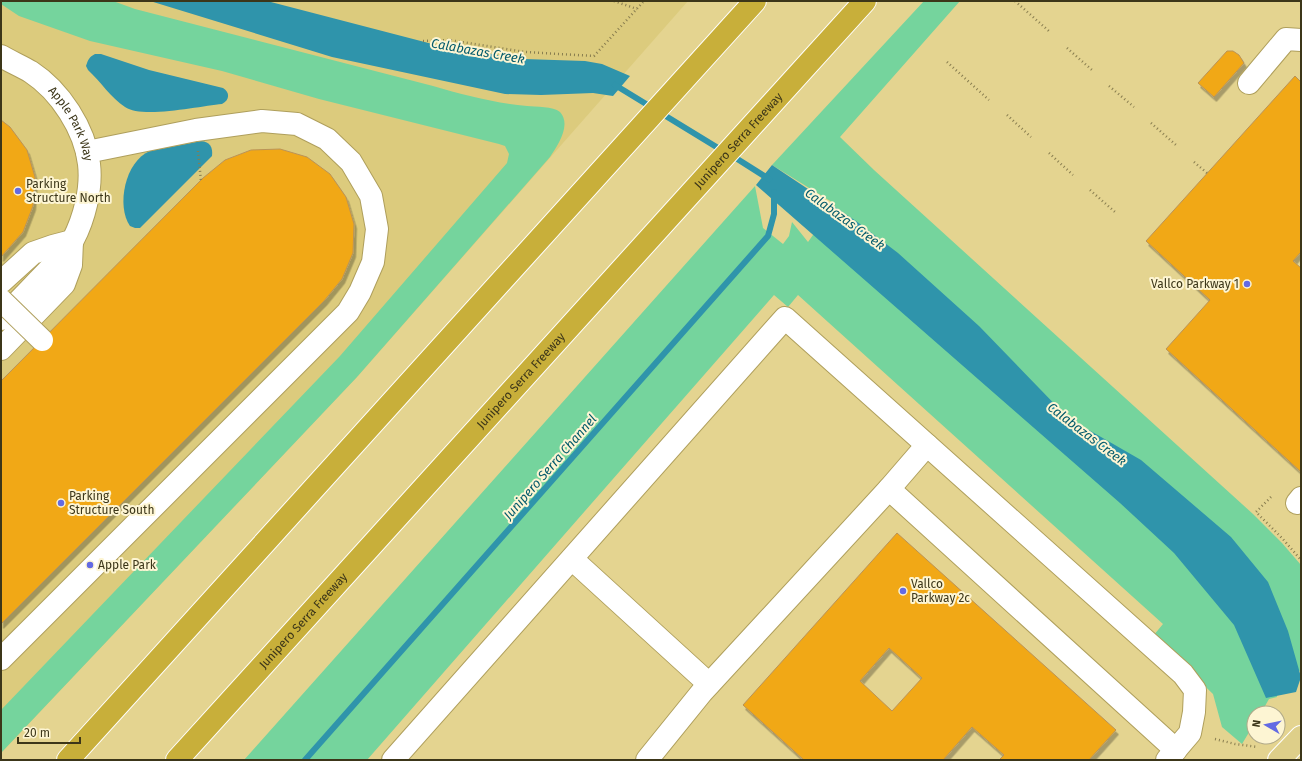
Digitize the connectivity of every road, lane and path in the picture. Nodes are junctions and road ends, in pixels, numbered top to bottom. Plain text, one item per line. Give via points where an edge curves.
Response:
1 (614, 1) edge
2 (644, 1) edge
3 (755, 1) edge
4 (865, 1) edge
5 (1015, 1) edge
6 (637, 9) junction
7 (1050, 32) dead end
8 (1301, 40) edge
9 (423, 41) dead end
10 (1067, 48) dead end
11 (1, 56) edge
12 (947, 62) dead end
13 (1092, 70) dead end
14 (1249, 83) dead end
15 (1109, 86) dead end
16 (990, 100) dead end
17 (1134, 107) dead end
18 (1007, 115) dead end
19 (1151, 123) dead end
20 (1031, 137) dead end
21 (1176, 145) dead end
22 (197, 146) dead end
23 (87, 152) junction
24 (1048, 153) dead end
25 (1194, 162) dead end
26 (1207, 173) dead end
27 (1073, 175) dead end
28 (201, 181) dead end
29 (1090, 190) dead end
30 (1115, 212) dead end
31 (72, 241) junction
32 (1, 282) edge
33 (1, 300) edge
34 (33, 316) junction
35 (1, 319) edge
36 (1, 350) edge
37 (927, 445) junction
38 (890, 488) junction
39 (1271, 497) dead end
40 (572, 559) junction
41 (1301, 560) edge
42 (1, 659) edge
43 (709, 684) junction
44 (1301, 737) edge
45 (1215, 739) dead end
46 (1258, 747) dead end
47 (1171, 755) edge
48 (68, 760) edge
49 (177, 760) edge
50 (393, 760) edge
51 (647, 760) edge
52 (1279, 760) edge

1 - 6 path
2 - 6 path
3 - 48 highway
4 - 49 highway, Junipero Serra Freeway
5 - 7 path
6 - 9 path via 594,56 525,52 449,40
8 - 14 street via 1286,39
10 - 13 path
11 - 23 street, Apple Park Way via 31,72 56,95 79,130
12 - 16 path
15 - 17 path
18 - 20 path
19 - 21 path
22 - 28 path
23 - 31 street, Apple Park Way via 90,165 88,196
23 - 42 street via 228,125 262,121 297,124 327,139 351,162 371,196 377,229 374,262 348,312
24 - 27 path
25 - 26 path
29 - 30 path
31 - 32 street via 33,253
31 - 34 street, Apple Park Way via 71,265 64,284
31 - 35 street, Apple Park Way via 53,266
33 - 34 street, bridge via 45,337
34 - 36 street, Apple Park Way
37 - 38 street
37 - 40 street via 785,318
37 - 47 street via 1183,674 1195,690 1194,712 1190,733
38 - 43 street
38 - 47 street
39 - 41 path via 1256,512
40 - 43 street
40 - 50 street
43 - 51 street
44 - 52 main road
45 - 46 path

